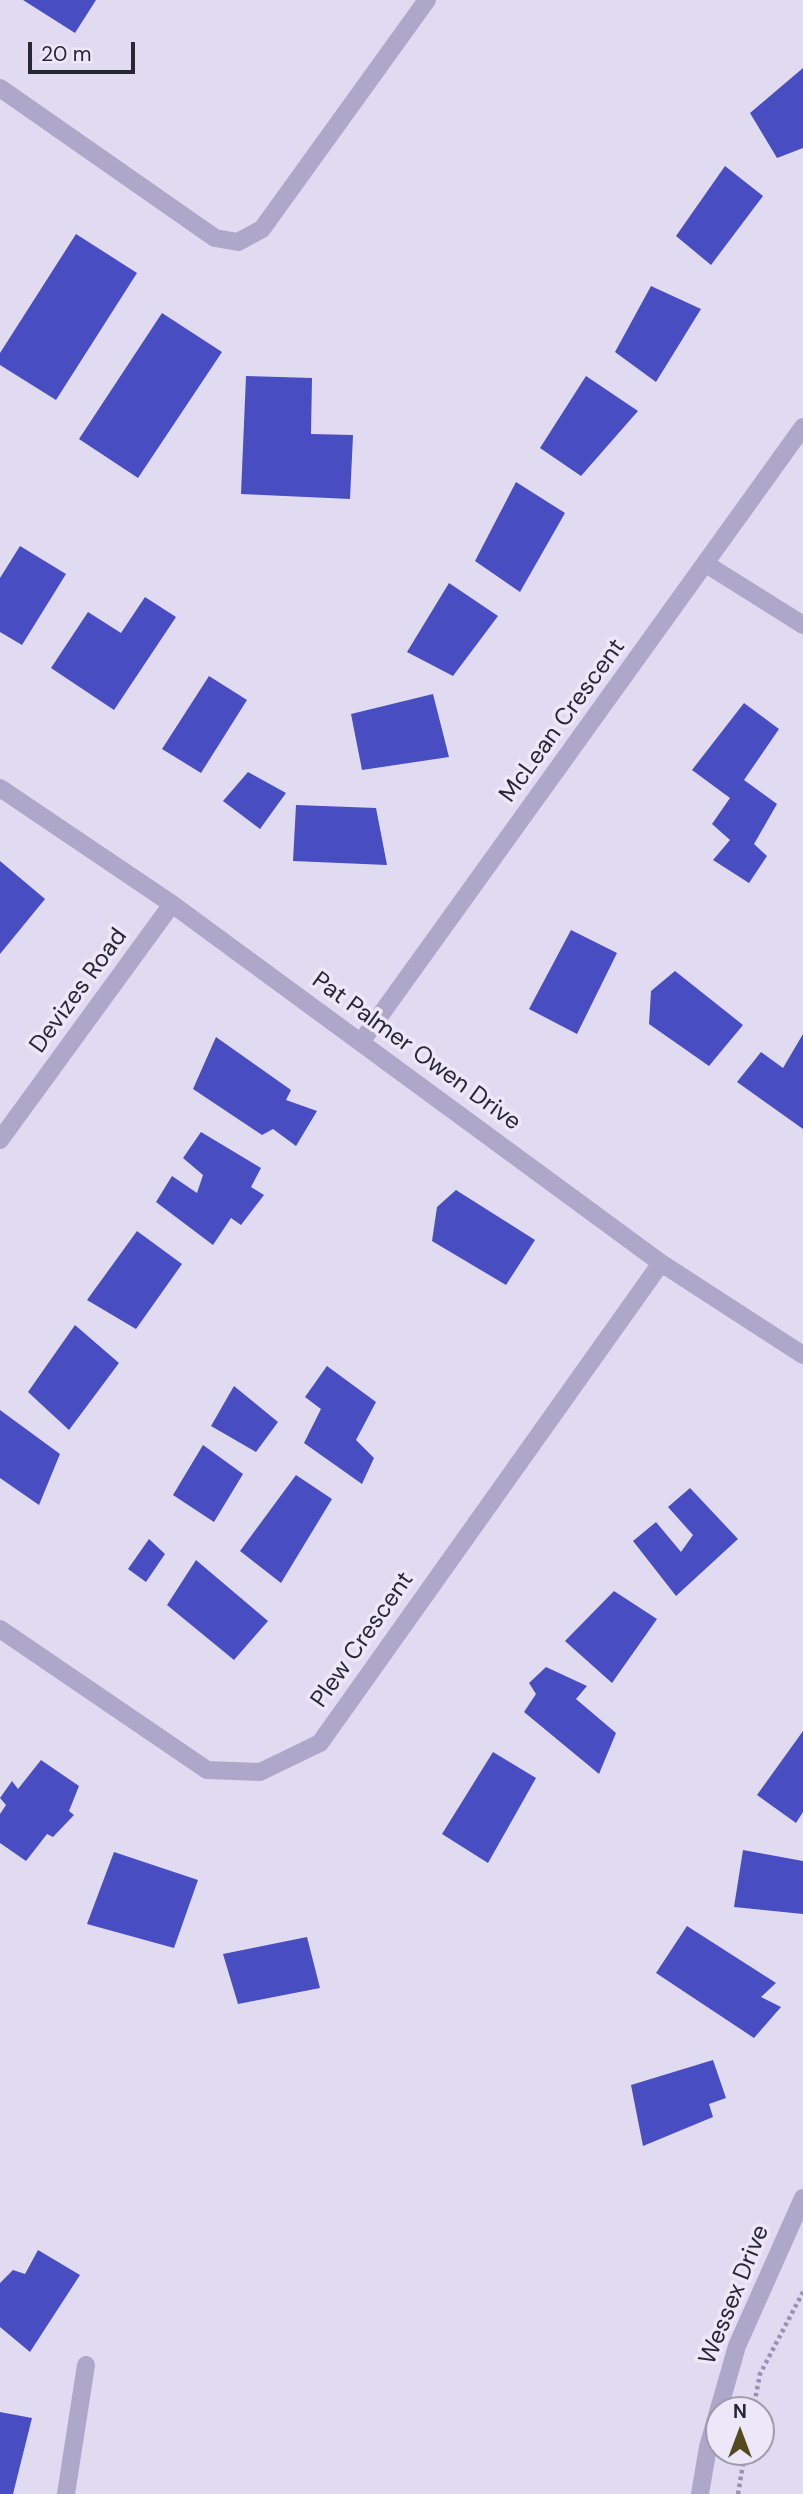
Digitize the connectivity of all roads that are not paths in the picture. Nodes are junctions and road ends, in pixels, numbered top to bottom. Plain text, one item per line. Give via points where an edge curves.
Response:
1 (427, 0) edge
2 (0, 88) edge
3 (803, 427) edge
4 (706, 564) junction
5 (803, 625) edge
6 (0, 788) edge
7 (172, 904) junction
8 (361, 1042) junction
9 (0, 1140) edge
10 (661, 1263) junction
11 (803, 1355) edge
12 (0, 1629) edge
13 (803, 2197) edge
14 (86, 2365) dead end
15 (66, 2494) edge
16 (700, 2494) edge

1 - 2 street via 262,229 237,242 215,238
3 - 4 street, McLean Crescent
4 - 5 street
4 - 8 street, McLean Crescent
6 - 7 street, Pat Palmer Owen Drive
7 - 8 street, Pat Palmer Owen Drive
7 - 9 street, Devizes Road
8 - 10 street, Pat Palmer Owen Drive
10 - 11 street, Pat Palmer Owen Drive
10 - 12 street, Plew Crescent via 320,1743 260,1772 207,1770
13 - 16 street, Wessex Drive via 737,2346 708,2447
14 - 15 street

